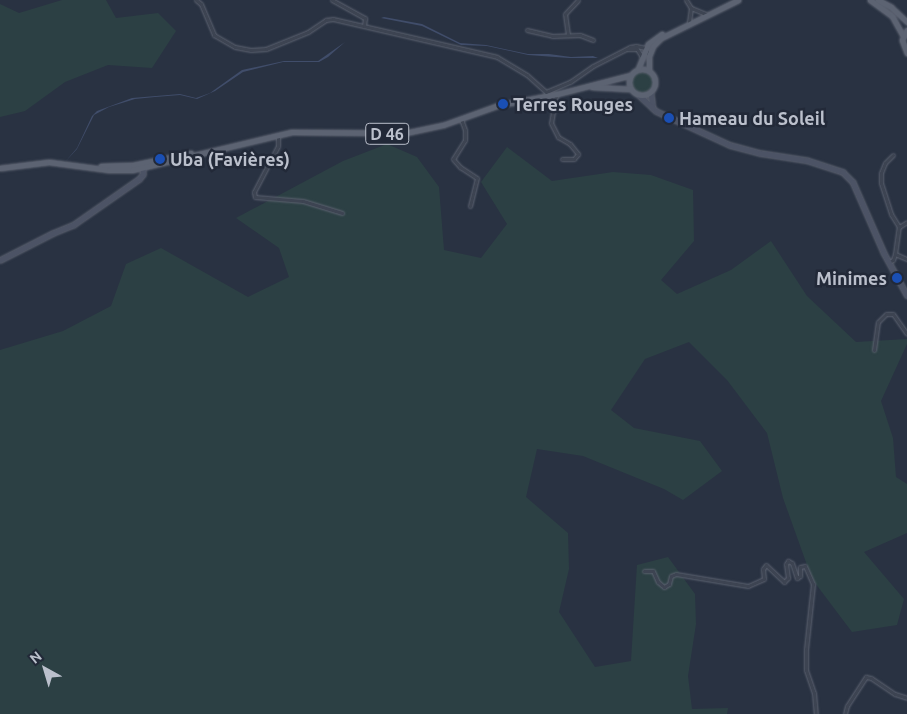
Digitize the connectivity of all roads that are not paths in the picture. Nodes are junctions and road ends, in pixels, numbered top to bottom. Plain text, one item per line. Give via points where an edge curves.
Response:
1 (196, 0) edge
2 (332, 0) edge
3 (578, 0) edge
4 (686, 0) edge
5 (732, 0) edge
6 (738, 0) edge
7 (870, 0) edge
8 (878, 0) edge
9 (691, 8) junction
10 (706, 14) junction
11 (689, 22) junction
12 (907, 22) edge
13 (364, 26) junction
14 (527, 30) dead end
15 (907, 30) edge
16 (568, 36) junction
17 (902, 36) junction
18 (593, 40) dead end
19 (646, 48) junction
20 (624, 50) junction
21 (907, 53) edge
22 (648, 56) junction
23 (642, 58) junction
24 (638, 69) junction
25 (649, 70) junction
26 (631, 75) junction
27 (581, 88) junction
28 (631, 89) junction
29 (651, 92) junction
30 (556, 94) junction
31 (639, 95) junction
32 (654, 109) junction
33 (461, 118) junction
34 (278, 135) junction
35 (893, 155) dead end
36 (562, 159) dead end
37 (142, 166) junction
38 (0, 168) edge
39 (470, 206) dead end
40 (342, 213) dead end
41 (907, 222) edge
42 (899, 227) junction
43 (895, 254) junction
44 (907, 259) edge
45 (0, 260) edge
46 (889, 262) junction
47 (907, 295) edge
48 (907, 334) edge
49 (874, 350) dead end
50 (644, 571) dead end
51 (907, 698) edge
52 (816, 714) edge
53 (845, 714) edge

1 - 13 street via 216,37 244,49 266,49 330,19
2 - 13 street via 365,18
3 - 16 street via 565,14
4 - 9 street
5 - 10 main road
6 - 22 main road via 660,38
7 - 17 main road via 892,16
8 - 12 main road
9 - 10 street
9 - 11 street
10 - 11 main road
11 - 19 main road via 658,36
13 - 20 street via 497,57 527,75 546,92 570,82
14 - 16 street
15 - 17 main road
16 - 18 street via 580,35
17 - 21 main road via 902,46
19 - 20 street via 636,46
19 - 22 street
19 - 23 main road
20 - 23 street via 637,49
22 - 25 main road
23 - 24 main road
24 - 25 main road
24 - 26 main road
25 - 29 main road via 656,82
26 - 27 main road, D 46
26 - 28 main road
27 - 28 main road, D 46
27 - 30 main road, D 46
28 - 31 main road
29 - 31 main road
29 - 32 main road
30 - 33 main road, D 46 via 499,105
30 - 36 street via 551,123 558,137 578,154 576,159
31 - 32 main road
32 - 46 main road via 730,145 841,170 853,182
33 - 34 main road, D 46 via 400,133 300,132
33 - 39 street via 465,140 453,158 477,178
34 - 37 main road, D 46
34 - 40 street via 278,146 254,190 256,198 303,201
35 - 42 street via 885,163 881,183
37 - 38 main road, D 46 via 38,162
37 - 45 main road via 143,174 139,179 73,225
41 - 42 street
42 - 43 street
43 - 44 street
43 - 46 street
46 - 47 main road
48 - 49 street via 894,315 886,314 878,322
50 - 52 street via 654,571 664,587 676,574 748,586 764,579 762,569 765,566 784,582 788,578 788,561 792,563 797,578 800,567 805,566 813,584 806,665
51 - 53 street via 866,678

